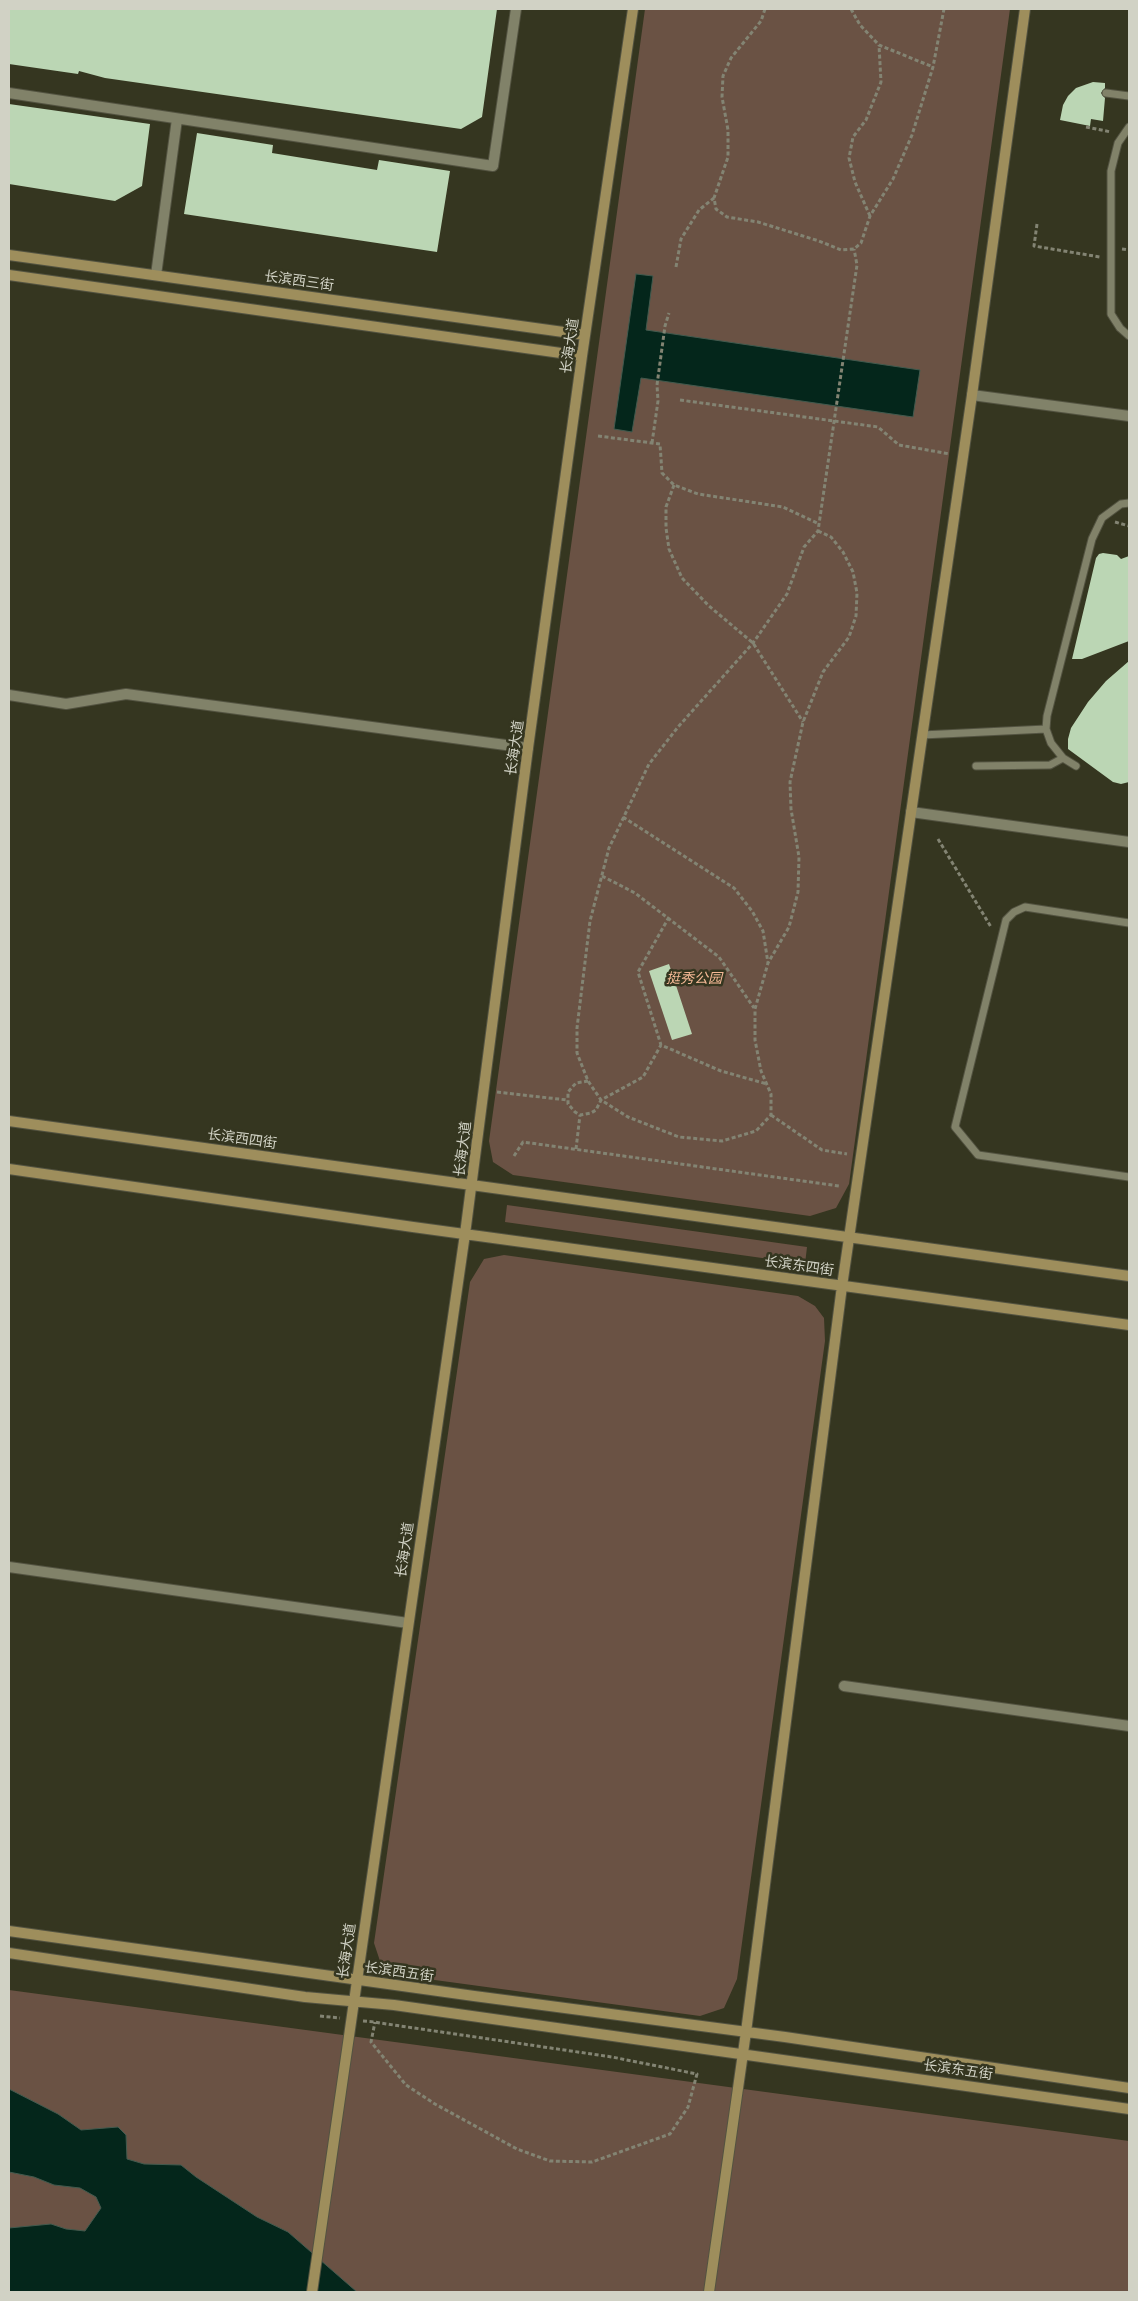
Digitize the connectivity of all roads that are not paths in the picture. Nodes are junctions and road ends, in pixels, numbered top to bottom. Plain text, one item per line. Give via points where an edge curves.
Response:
1 (516, 9) edge
2 (633, 9) edge
3 (1025, 9) edge
4 (9, 93) edge
5 (1106, 93) dead end
6 (1129, 96) edge
7 (177, 118) junction
8 (1127, 130) edge
9 (9, 255) edge
10 (9, 275) edge
11 (156, 275) junction
12 (585, 335) junction
13 (1129, 336) edge
14 (582, 356) junction
15 (972, 395) junction
16 (1129, 416) edge
17 (1129, 503) edge
18 (9, 695) edge
19 (1046, 729) junction
20 (922, 734) junction
21 (528, 748) junction
22 (1063, 758) junction
23 (976, 766) dead end
24 (1076, 766) dead end
25 (911, 812) junction
26 (1129, 842) edge
27 (1129, 923) edge
28 (9, 1120) edge
29 (9, 1169) edge
30 (1129, 1177) edge
31 (472, 1186) junction
32 (466, 1234) junction
33 (849, 1238) junction
34 (1129, 1276) edge
35 (842, 1286) junction
36 (1129, 1325) edge
37 (9, 1568) edge
38 (408, 1623) junction
39 (844, 1686) dead end
40 (1129, 1726) edge
41 (9, 1931) edge
42 (9, 1953) edge
43 (357, 1980) junction
44 (354, 2001) junction
45 (746, 2032) junction
46 (785, 2037) joint
47 (743, 2054) junction
48 (1129, 2088) edge
49 (1129, 2109) edge
50 (312, 2292) edge
51 (708, 2292) edge

1 - 7 street via 493,166
2 - 12 street, 长海大道
3 - 15 street
4 - 7 street
5 - 6 lane
7 - 11 street
8 - 13 lane via 1118,143 1111,171 1111,314
9 - 11 street, 长滨西三街
10 - 14 street
11 - 12 street, 长滨西三街
12 - 14 street, 长海大道
14 - 21 street, 长海大道
15 - 16 street
15 - 20 street
17 - 19 lane via 1120,504 1102,518 1092,539
18 - 21 street via 66,704 126,694
19 - 20 lane
19 - 22 lane
20 - 25 street
21 - 31 street, 长海大道
22 - 23 lane via 1050,765
22 - 24 lane
25 - 26 street
25 - 33 street
27 - 30 lane via 1025,907 1006,920 955,1127 978,1155
28 - 31 street, 长滨西四街
29 - 32 street
31 - 32 street, 长海大道
31 - 33 street
32 - 35 street, 长滨东四街
32 - 38 street, 长海大道
33 - 34 street
33 - 35 street
35 - 36 street, 长滨东四街
35 - 45 street
37 - 38 street
38 - 43 street, 长海大道
39 - 40 street
41 - 43 street, 长滨西五街
42 - 44 street via 305,1997
43 - 44 street, 长海大道
43 - 45 street, 长滨西五街
44 - 47 street
44 - 50 street, 长海大道
45 - 46 street, 长滨西五街
45 - 47 street
46 - 48 street, 长滨东五街
47 - 49 street, 长滨东五街
47 - 51 street

